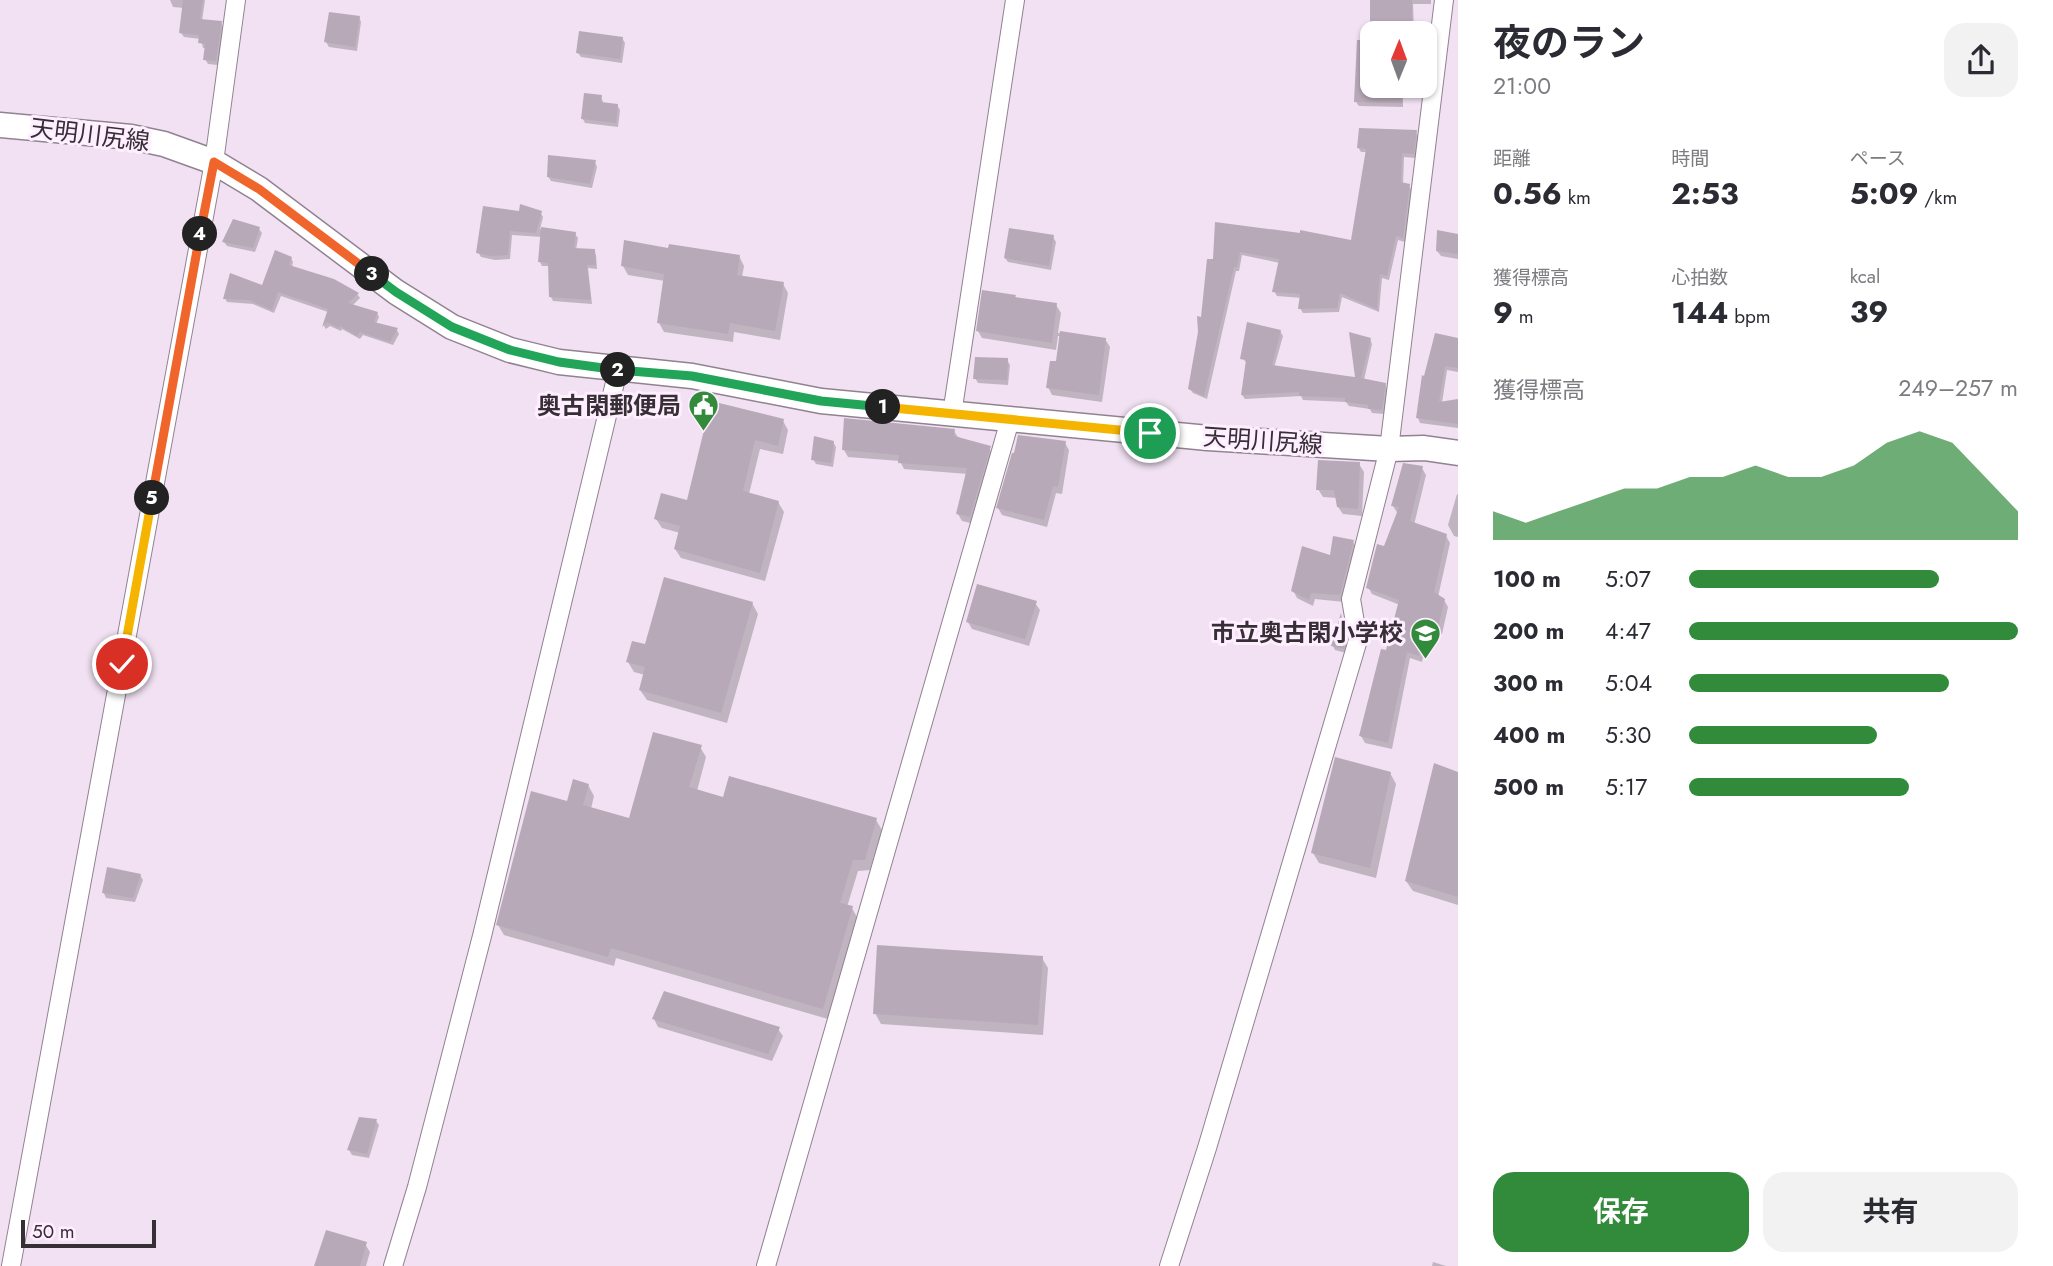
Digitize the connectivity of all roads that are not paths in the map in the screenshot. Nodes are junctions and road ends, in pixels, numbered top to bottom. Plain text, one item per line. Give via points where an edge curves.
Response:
1 (236, 0) edge
2 (1015, 0) edge
3 (1444, 0) edge
4 (0, 125) edge
5 (214, 162) junction
6 (618, 370) junction
7 (952, 414) junction
8 (1010, 420) junction
9 (1389, 449) junction
10 (1458, 453) edge
11 (11, 1266) edge
12 (393, 1266) edge
13 (766, 1266) edge
14 (1169, 1266) edge

1 - 5 street
2 - 7 street
3 - 9 street
4 - 5 main road, 天明川尻線 via 131,137
5 - 6 main road, 天明川尻線 via 452,327 510,350
5 - 11 street
6 - 7 main road, 天明川尻線 via 692,376 821,401
6 - 12 street via 479,949
7 - 8 main road, 天明川尻線
8 - 9 main road, 天明川尻線
8 - 13 street
9 - 10 main road, 天明川尻線
9 - 14 street via 1351,599 1358,640

